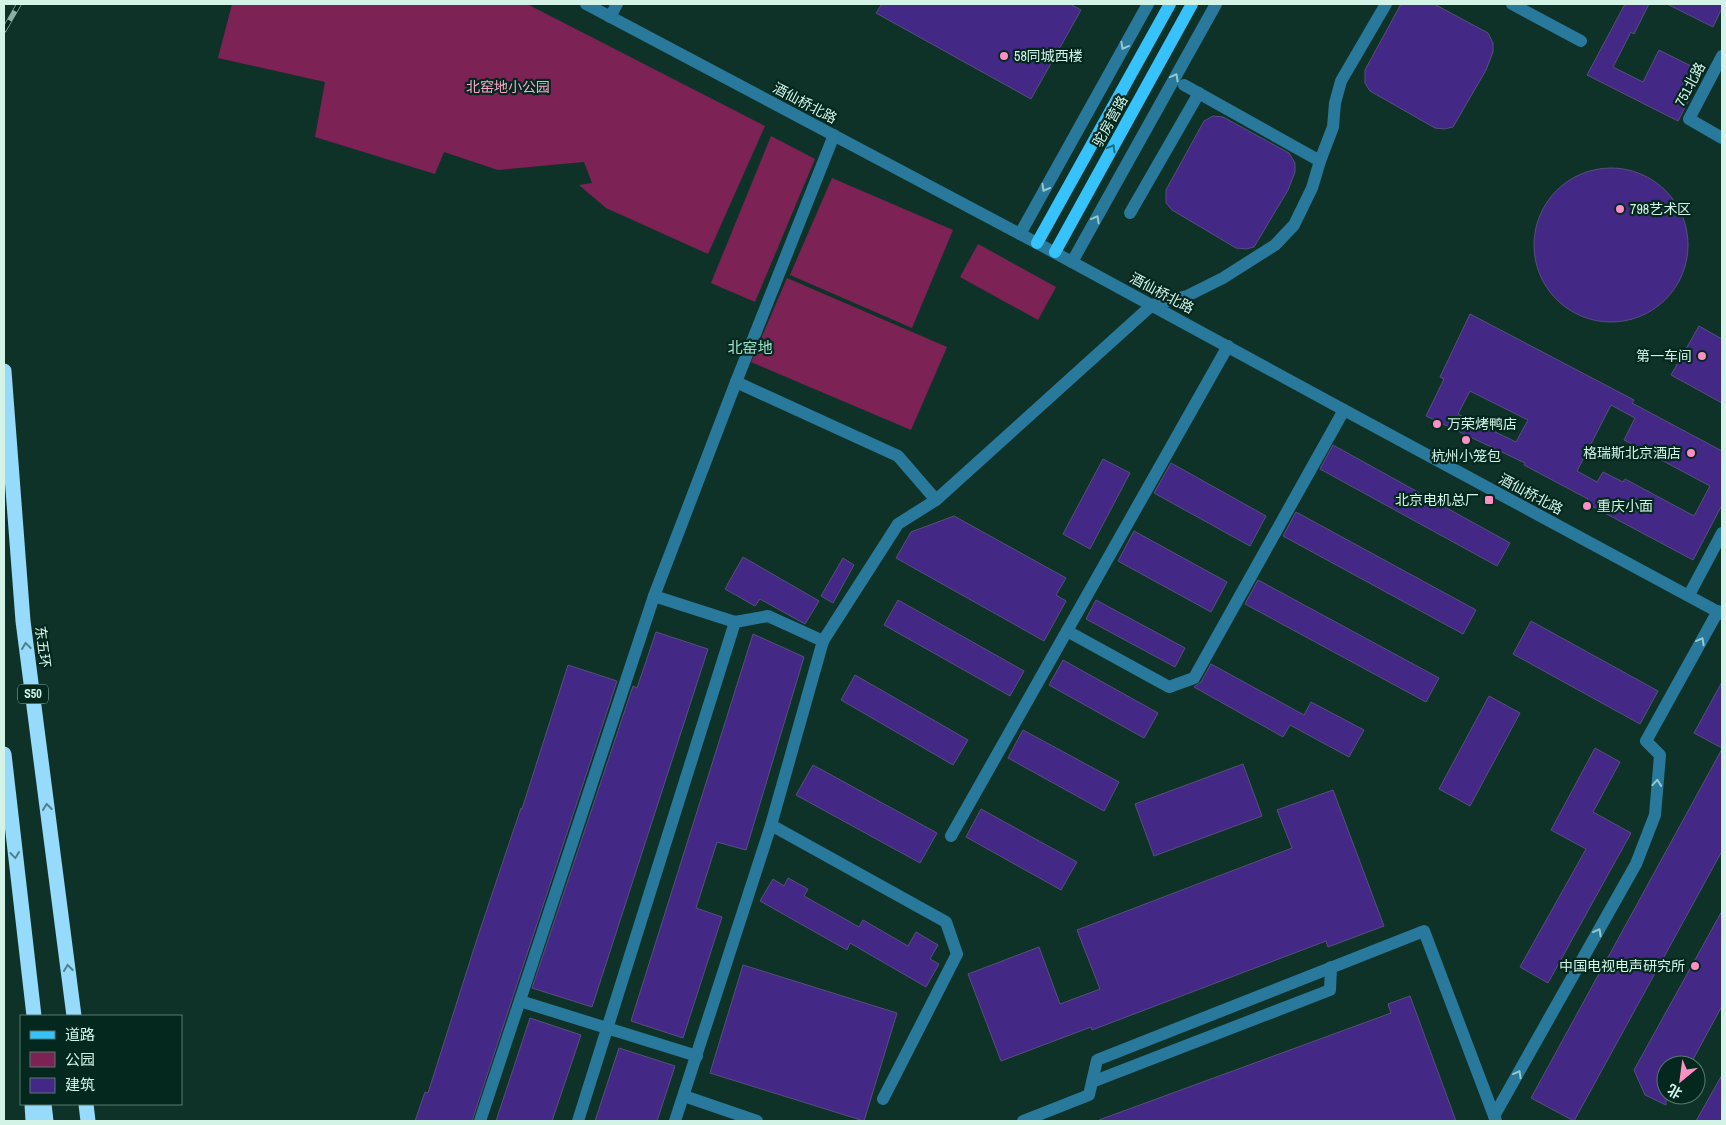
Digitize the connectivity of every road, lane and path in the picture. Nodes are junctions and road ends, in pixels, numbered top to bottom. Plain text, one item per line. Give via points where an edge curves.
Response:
1 (586, 4) edge
2 (617, 4) edge
3 (1148, 4) edge
4 (1170, 4) edge
5 (1192, 4) edge
6 (1216, 4) edge
7 (1386, 4) edge
8 (1512, 4) edge
9 (610, 16) junction
10 (1581, 42) dead end
11 (1722, 56) edge
12 (1184, 85) dead end
13 (1199, 93) junction
14 (834, 135) junction
15 (1722, 138) edge
16 (1320, 160) junction
17 (1130, 214) dead end
18 (1020, 234) junction
19 (1037, 242) junction
20 (1055, 252) junction
21 (1072, 262) junction
22 (1152, 305) junction
23 (1228, 346) junction
24 (4, 370) edge
25 (736, 382) junction
26 (1344, 410) junction
27 (936, 500) junction
28 (1722, 533) edge
29 (654, 596) junction
30 (1689, 596) junction
31 (1720, 612) edge
32 (735, 622) junction
33 (1067, 631) junction
34 (823, 640) junction
35 (4, 754) edge
36 (771, 825) junction
37 (951, 836) dead end
38 (1331, 968) junction
39 (520, 1002) junction
40 (34, 1014) edge
41 (74, 1015) edge
42 (608, 1027) junction
43 (697, 1056) junction
44 (1092, 1082) junction
45 (684, 1096) junction
46 (883, 1099) dead end
47 (32, 1105) edge
48 (44, 1105) edge
49 (86, 1105) edge
50 (1495, 1119) edge
51 (33, 1121) edge
52 (46, 1121) edge
53 (88, 1121) edge
54 (480, 1121) edge
55 (578, 1121) edge
56 (675, 1121) edge
57 (758, 1121) edge
58 (1023, 1121) edge

1 - 9 street, 酒仙桥北路
2 - 9 street
3 -> 18 street
4 - 19 main road, 驼房营路
20 -> 5 main road, 驼房营路
21 -> 6 street
7 - 16 street via 1341,81 1333,128
8 - 10 street
9 - 14 street, 酒仙桥北路
11 - 15 street, 751北路 via 1689,120
12 - 13 street
13 - 16 street
13 - 17 street
14 - 18 street, 酒仙桥北路
14 - 25 street
16 - 22 street via 1312,188 1294,225 1275,246 1186,296
18 - 19 street, 酒仙桥北路
19 - 20 street, 酒仙桥北路
20 - 21 street, 酒仙桥北路
21 - 22 street, 酒仙桥北路
22 - 23 street, 酒仙桥北路
22 - 27 street
23 - 26 street, 酒仙桥北路
23 - 33 street
41 -> 24 highway, 东五环 / S50 via 23,621
25 - 27 street via 898,456
25 - 29 street
26 - 30 street, 酒仙桥北路
26 - 33 street via 1194,678 1169,687
27 - 34 street via 898,524
28 - 30 street
29 - 32 street
29 - 39 street
30 - 31 street, 酒仙桥北路
50 -> 31 street via 1636,864 1655,815 1660,755 1646,741
32 - 34 street via 768,616
32 - 42 street
33 - 37 street
34 - 36 street
35 -> 40 highway
36 - 43 street
36 - 46 street via 946,922 957,954
38 - 44 street via 1096,1060
38 - 44 street via 1330,990
38 - 50 street via 1424,931
39 - 42 street
39 - 54 street
42 - 43 street
42 - 55 street
43 - 45 street
44 - 58 street via 1089,1095
45 - 56 street
45 - 57 street
47 - 51 highway
48 - 52 highway
49 - 53 highway

